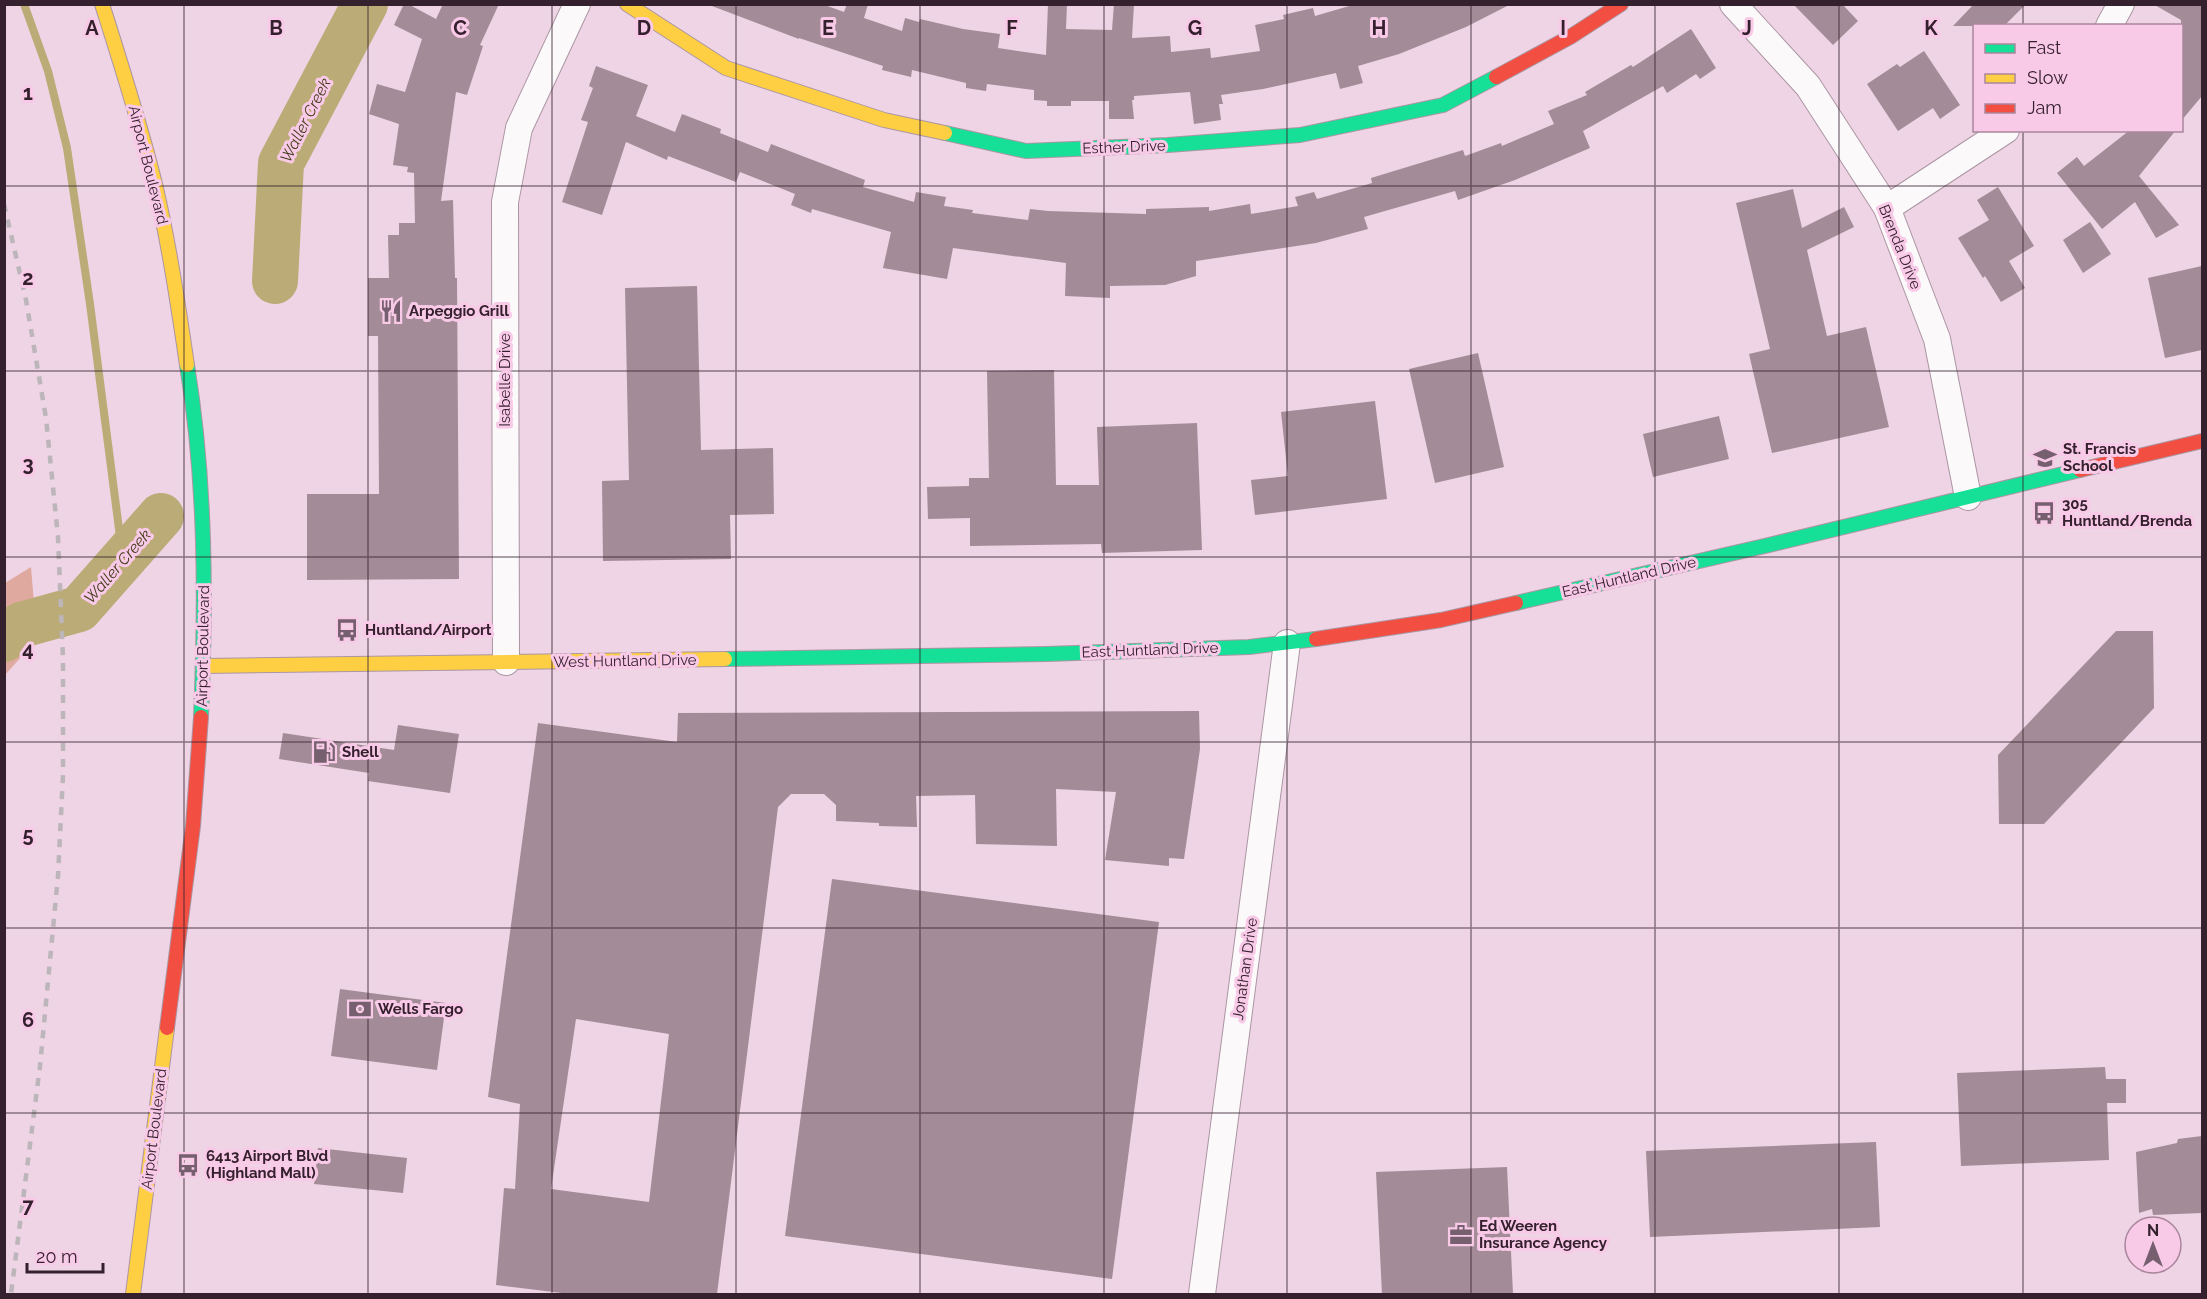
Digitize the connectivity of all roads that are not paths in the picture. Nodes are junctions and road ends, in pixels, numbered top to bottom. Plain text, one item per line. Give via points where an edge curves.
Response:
1 (102, 4) edge
2 (577, 4) edge
3 (627, 4) edge
4 (1621, 4) edge
5 (1733, 4) edge
6 (2121, 4) edge
7 (2110, 24) edge
8 (2003, 132) edge
9 (1887, 208) junction
10 (2202, 441) edge
11 (1968, 497) junction
12 (1287, 643) junction
13 (1047, 654) joint
14 (506, 663) junction
15 (204, 666) junction
16 (133, 1294) edge
17 (1202, 1294) edge

1 - 15 street, Airport Boulevard via 149,166 182,323 196,422 205,540
2 - 14 street, Isabelle Drive via 519,128 505,202
3 - 4 street, Esther Drive via 726,68 884,120 1026,151 1300,135 1443,105 1570,37
5 - 9 street, Brenda Drive via 1808,86
6 - 7 street
8 - 9 street
9 - 11 street, Brenda Drive via 1937,339
10 - 11 street, East Huntland Drive
11 - 12 street, East Huntland Drive via 1440,620
12 - 13 street, East Huntland Drive
12 - 17 street, Jonathan Drive
13 - 14 street, West Huntland Drive
14 - 15 street, West Huntland Drive
15 - 16 street, Airport Boulevard via 191,844

